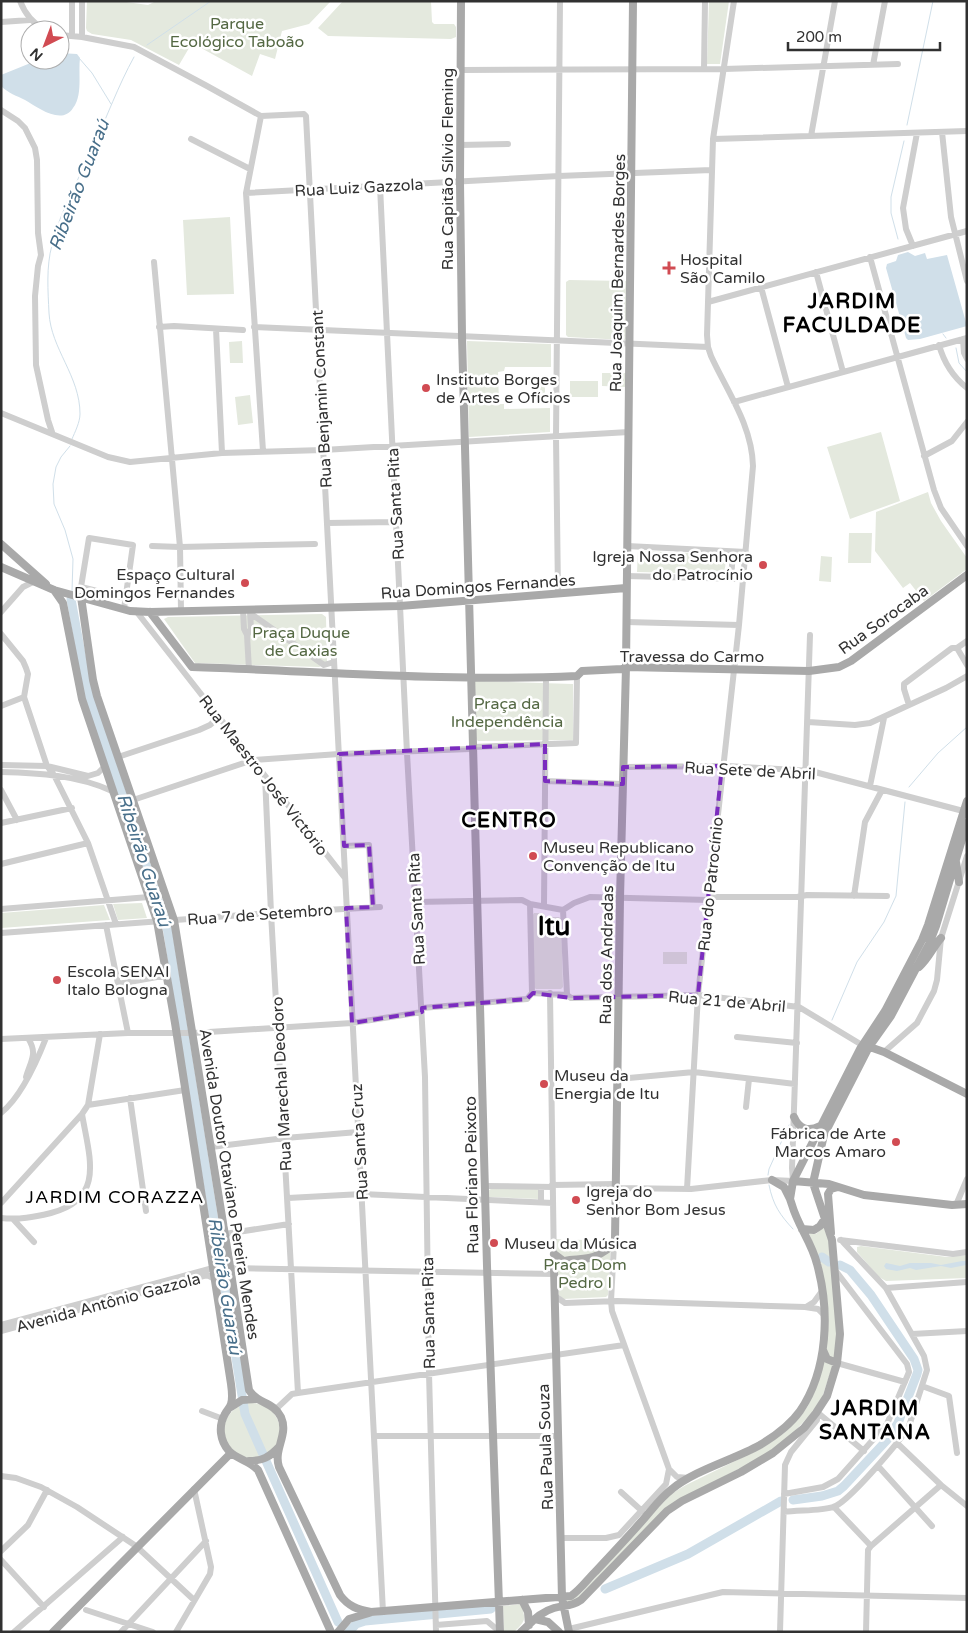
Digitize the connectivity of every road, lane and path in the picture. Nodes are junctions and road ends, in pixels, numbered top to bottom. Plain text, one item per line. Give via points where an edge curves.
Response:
1 (20, 1) edge
2 (72, 1) edge
3 (82, 1) edge
4 (461, 1) edge
5 (560, 1) edge
6 (633, 1) edge
7 (705, 1) edge
8 (734, 1) edge
9 (835, 1) edge
10 (884, 1) edge
11 (30, 20) edge
12 (20, 21) edge
13 (1, 22) edge
14 (72, 36) joint
15 (82, 37) junction
16 (898, 64) dead end
17 (873, 65) junction
18 (824, 66) junction
19 (633, 69) junction
20 (704, 69) junction
21 (724, 69) junction
22 (461, 70) junction
23 (560, 70) junction
24 (1, 110) edge
25 (261, 116) junction
26 (967, 131) edge
27 (942, 132) junction
28 (917, 133) junction
29 (811, 136) junction
30 (191, 139) dead end
31 (714, 139) junction
32 (508, 144) dead end
33 (460, 145) junction
34 (250, 169) junction
35 (712, 170) junction
36 (632, 173) junction
37 (558, 176) junction
38 (460, 182) junction
39 (380, 186) junction
40 (311, 190) junction
41 (246, 193) junction
42 (967, 231) edge
43 (954, 234) junction
44 (912, 246) junction
45 (870, 257) junction
46 (154, 262) dead end
47 (816, 272) junction
48 (967, 282) edge
49 (761, 287) junction
50 (708, 302) junction
51 (159, 327) junction
52 (254, 327) junction
53 (216, 329) junction
54 (242, 330) dead end
55 (318, 330) junction
56 (386, 333) junction
57 (462, 336) junction
58 (965, 338) edge
59 (557, 340) junction
60 (630, 344) junction
61 (939, 345) junction
62 (708, 347) junction
63 (897, 357) junction
64 (967, 359) edge
65 (843, 372) junction
66 (788, 387) junction
67 (967, 388) edge
68 (734, 402) junction
69 (1, 413) edge
70 (967, 422) edge
71 (52, 432) junction
72 (629, 432) junction
73 (556, 437) junction
74 (465, 442) junction
75 (391, 446) junction
76 (323, 450) junction
77 (262, 451) junction
78 (222, 453) junction
79 (924, 456) junction
80 (172, 458) junction
81 (396, 522) junction
82 (327, 523) junction
83 (1, 544) edge
84 (315, 544) dead end
85 (152, 546) dead end
86 (627, 546) junction
87 (967, 546) edge
88 (180, 547) junction
89 (733, 552) junction
90 (746, 552) junction
91 (1, 568) edge
92 (19, 575) junction
93 (967, 575) edge
94 (626, 576) junction
95 (731, 579) junction
96 (743, 579) junction
97 (33, 582) junction
98 (23, 588) junction
99 (626, 588) junction
100 (53, 589) junction
101 (558, 594) junction
102 (73, 595) junction
103 (125, 598) junction
104 (469, 600) junction
105 (64, 602) junction
106 (400, 606) junction
107 (332, 608) junction
108 (124, 609) junction
109 (136, 611) junction
110 (181, 611) junction
111 (248, 611) junction
112 (1, 612) edge
113 (150, 612) junction
114 (626, 622) junction
115 (739, 625) junction
116 (1, 634) edge
117 (810, 635) dead end
118 (967, 641) edge
119 (957, 648) junction
120 (334, 662) junction
121 (967, 665) edge
122 (192, 666) junction
123 (626, 667) junction
124 (182, 670) junction
125 (249, 670) junction
126 (733, 670) junction
127 (809, 671) junction
128 (335, 673) junction
129 (403, 676) junction
130 (577, 676) junction
131 (967, 676) edge
132 (471, 677) junction
133 (546, 678) junction
134 (24, 697) junction
135 (909, 705) junction
136 (1, 706) edge
137 (219, 717) junction
138 (884, 718) junction
139 (808, 722) junction
140 (545, 744) junction
141 (473, 747) junction
142 (407, 753) junction
143 (339, 754) junction
144 (253, 760) junction
145 (109, 761) junction
146 (1, 765) edge
147 (47, 766) junction
148 (722, 766) junction
149 (623, 767) junction
150 (806, 770) junction
151 (1, 772) edge
152 (54, 775) junction
153 (265, 776) junction
154 (545, 781) junction
155 (623, 784) junction
156 (870, 786) junction
157 (1, 790) edge
158 (882, 790) junction
159 (112, 791) junction
160 (967, 801) edge
161 (125, 803) junction
162 (72, 808) junction
163 (965, 811) edge
164 (17, 820) junction
165 (1, 823) edge
166 (967, 823) edge
167 (88, 843) junction
168 (344, 846) junction
169 (967, 856) edge
170 (955, 861) junction
171 (1, 864) edge
172 (345, 879) junction
173 (959, 882) junction
174 (802, 896) junction
175 (854, 896) junction
176 (887, 896) dead end
177 (149, 897) junction
178 (620, 898) junction
179 (709, 898) junction
180 (476, 900) junction
181 (106, 901) junction
182 (415, 902) junction
183 (530, 904) junction
184 (544, 905) junction
185 (346, 908) junction
186 (1, 909) edge
187 (564, 910) junction
188 (271, 913) junction
189 (172, 920) junction
190 (160, 921) junction
191 (116, 924) junction
192 (106, 925) junction
193 (1, 933) edge
194 (941, 938) junction
195 (914, 972) junction
196 (167, 977) junction
197 (118, 984) junction
198 (532, 993) junction
199 (550, 993) junction
200 (567, 995) junction
201 (698, 995) junction
202 (619, 996) junction
203 (481, 1002) junction
204 (799, 1007) junction
205 (422, 1010) junction
206 (352, 1023) junction
207 (278, 1028) junction
208 (128, 1032) junction
209 (178, 1032) junction
210 (1, 1033) edge
211 (191, 1033) junction
212 (100, 1034) junction
213 (737, 1037) dead end
214 (12, 1038) junction
215 (28, 1038) junction
216 (46, 1038) junction
217 (1, 1039) edge
218 (797, 1043) junction
219 (866, 1046) junction
220 (884, 1052) junction
221 (694, 1072) junction
222 (618, 1079) junction
223 (749, 1079) junction
224 (25, 1080) junction
225 (795, 1084) junction
226 (186, 1090) junction
227 (967, 1094) edge
228 (130, 1098) junction
229 (88, 1104) junction
230 (746, 1107) dead end
231 (1, 1113) edge
232 (82, 1114) junction
233 (794, 1117) junction
234 (820, 1126) junction
235 (358, 1132) junction
236 (285, 1138) junction
237 (211, 1147) junction
238 (967, 1179) edge
239 (772, 1180) junction
240 (794, 1180) junction
241 (813, 1183) junction
242 (485, 1186) junction
243 (552, 1186) junction
244 (616, 1186) junction
245 (541, 1187) junction
246 (838, 1187) junction
247 (687, 1189) junction
248 (362, 1194) junction
249 (288, 1198) junction
250 (426, 1198) junction
251 (790, 1199) junction
252 (485, 1200) junction
253 (541, 1202) junction
254 (553, 1203) junction
255 (1, 1204) edge
256 (967, 1204) edge
257 (956, 1205) junction
258 (146, 1211) dead end
259 (830, 1211) junction
260 (1, 1218) edge
261 (13, 1219) junction
262 (824, 1220) junction
263 (289, 1224) junction
264 (802, 1229) junction
265 (225, 1234) junction
266 (832, 1240) junction
267 (840, 1240) junction
268 (34, 1242) dead end
269 (614, 1244) junction
270 (967, 1252) edge
271 (554, 1254) junction
272 (562, 1260) junction
273 (221, 1268) junction
274 (291, 1268) junction
275 (366, 1270) junction
276 (836, 1270) junction
277 (427, 1271) junction
278 (554, 1271) junction
279 (487, 1273) junction
280 (215, 1279) junction
281 (967, 1282) edge
282 (160, 1284) junction
283 (886, 1288) junction
284 (822, 1291) junction
285 (555, 1296) junction
286 (611, 1301) junction
287 (806, 1307) junction
288 (824, 1315) junction
289 (1, 1325) edge
290 (1, 1331) edge
291 (967, 1331) edge
292 (912, 1334) junction
293 (624, 1345) junction
294 (822, 1348) junction
295 (556, 1355) junction
296 (837, 1363) junction
297 (490, 1364) junction
298 (428, 1373) junction
299 (372, 1381) junction
300 (905, 1382) junction
301 (922, 1386) junction
302 (298, 1393) junction
303 (256, 1399) junction
304 (231, 1407) junction
305 (276, 1409) junction
306 (202, 1411) dead end
307 (817, 1412) junction
308 (223, 1419) junction
309 (374, 1436) junction
310 (430, 1436) junction
311 (493, 1436) junction
312 (558, 1436) junction
313 (897, 1443) junction
314 (279, 1447) junction
315 (864, 1451) junction
316 (231, 1453) junction
317 (957, 1453) dead end
318 (249, 1461) junction
319 (878, 1466) junction
320 (669, 1469) junction
321 (1, 1476) edge
322 (689, 1478) junction
323 (941, 1485) junction
324 (194, 1489) junction
325 (47, 1490) junction
326 (621, 1492) dead end
327 (784, 1494) junction
328 (967, 1506) edge
329 (915, 1507) junction
330 (834, 1508) junction
331 (642, 1510) junction
332 (784, 1512) junction
333 (932, 1526) dead end
334 (123, 1538) junction
335 (561, 1538) junction
336 (206, 1542) junction
337 (136, 1546) junction
338 (871, 1546) junction
339 (1, 1551) edge
340 (1, 1560) edge
341 (171, 1578) junction
342 (781, 1593) junction
343 (867, 1595) junction
344 (562, 1598) junction
345 (967, 1598) edge
346 (194, 1600) junction
347 (522, 1600) junction
348 (498, 1602) junction
349 (44, 1607) junction
350 (564, 1607) junction
351 (436, 1609) junction
352 (86, 1610) dead end
353 (371, 1612) junction
354 (382, 1612) junction
355 (535, 1619) junction
356 (128, 1624) junction
357 (528, 1625) junction
358 (436, 1626) edge
359 (498, 1631) edge
360 (569, 1631) edge
361 (14, 1632) edge
362 (53, 1632) edge
363 (121, 1632) edge
364 (153, 1632) edge
365 (176, 1632) edge
366 (331, 1632) edge
367 (338, 1632) edge
368 (521, 1632) edge
369 (559, 1632) edge
370 (780, 1632) edge
371 (866, 1632) edge

1 - 11 street
2 - 14 street
3 - 15 street
4 - 22 main road, Rua Capitão Sílvio Fleming
5 - 23 street
6 - 19 main road, Rua Joaquim Bernardes Borges
7 - 20 street
8 - 21 street
9 - 18 street
10 - 17 street
12 - 13 street
14 - 15 street
15 - 25 street via 134,48
16 - 17 street
17 - 18 street
18 - 21 street
18 - 29 street
19 - 20 street
19 - 23 street
19 - 36 main road, Rua Joaquim Bernardes Borges
20 - 21 street
21 - 31 street
22 - 23 street
22 - 33 main road, Rua Capitão Sílvio Fleming
23 - 37 street
24 - 71 street via 25,128 37,160 41,255 36,291 36,365
25 - 34 street
25 - 40 street, Rua Benjamin Constant via 306,114
26 - 27 street
27 - 28 street
27 - 43 street
28 - 29 street
28 - 44 street via 903,208
29 - 31 street
30 - 34 street
31 - 35 street
32 - 33 street
33 - 38 main road, Rua Capitão Sílvio Fleming
34 - 41 street
35 - 36 street, Rua Luiz Gazzola
35 - 50 street
36 - 37 street, Rua Luiz Gazzola
36 - 60 main road, Rua Joaquim Bernardes Borges
37 - 38 street, Rua Luiz Gazzola
37 - 59 street
38 - 39 street, Rua Luiz Gazzola
38 - 57 main road, Rua Capitão Sílvio Fleming
39 - 40 street, Rua Luiz Gazzola
39 - 56 street, Rua Santa Rita
40 - 41 street, Rua Luiz Gazzola
40 - 55 street, Rua Benjamin Constant
41 - 52 street
42 - 43 street
43 - 44 street
43 - 48 street
44 - 45 street
45 - 47 street
45 - 63 street
46 - 51 street
47 - 49 street
47 - 65 street
49 - 50 street
49 - 66 street
50 - 62 street
51 - 53 street
51 - 80 street
52 - 55 street
52 - 77 street
53 - 54 street
53 - 78 street
55 - 56 street
55 - 76 street, Rua Benjamin Constant
56 - 57 street
56 - 75 street, Rua Santa Rita
57 - 59 street
57 - 74 main road, Rua Capitão Sílvio Fleming
58 - 61 street
58 - 64 street via 963,349
59 - 60 street
59 - 73 street
60 - 62 street
60 - 72 main road, Rua Joaquim Bernardes Borges
61 - 63 street
61 - 67 street via 947,367
62 - 68 street, Rua do Patrocínio
63 - 65 street
63 - 79 street
65 - 66 street
66 - 68 street
68 - 90 street, Rua do Patrocínio via 746,427 752,456
69 - 71 street
70 - 79 street via 952,441
71 - 80 street via 120,460
72 - 73 street
72 - 86 main road, Rua Joaquim Bernardes Borges
73 - 74 street
73 - 101 street
74 - 75 street
74 - 104 main road
75 - 76 street
75 - 81 street, Rua Santa Rita
76 - 77 street
76 - 82 street, Rua Benjamin Constant
77 - 78 street
78 - 80 street
79 - 87 street via 941,508
80 - 88 street
81 - 82 street
81 - 106 street, Rua Santa Rita
82 - 107 street, Rua Benjamin Constant
83 - 100 main road
84 - 88 street
85 - 88 street
86 - 89 street
86 - 94 main road, Rua Joaquim Bernardes Borges
88 - 110 street
89 - 90 street
89 - 95 street
90 - 96 street, Rua do Patrocínio
91 - 92 main road
92 - 97 main road
92 - 98 street
93 - 127 main road, Rua Sorocaba via 852,662
94 - 95 street
94 - 99 main road, Rua dos Andradas
95 - 96 street
96 - 115 street, Rua do Patrocínio
97 - 98 street
97 - 100 main road
98 - 112 street
99 - 101 main road, Rua Domingos Fernandes
99 - 114 main road, Rua dos Andradas
100 - 102 main road
100 - 105 main road
101 - 104 main road, Rua Domingos Fernandes
102 - 105 main road via 63,598
102 - 108 main road
102 - 145 main road, Avenida Doutor Otaviano Pereira Mendes
103 - 103 street via 133,545 89,538 81,587
103 - 108 street
104 - 106 main road, Rua Domingos Fernandes
104 - 132 main road
105 - 145 main road, Avenida Doutor Otaviano Pereira Mendes via 78,687
106 - 107 main road, Rua Domingos Fernandes
106 - 129 street, Rua Santa Rita
107 - 111 main road
107 - 120 street
108 - 109 main road
109 - 113 main road
109 - 124 street
110 - 111 main road
110 - 113 main road
111 - 120 street via 324,665
111 - 125 street via 244,628
113 - 122 main road
114 - 115 street
114 - 123 main road, Rua dos Andradas
115 - 126 street, Rua do Patrocínio
116 - 134 street via 26,668
117 - 127 street
118 - 119 street
119 - 121 street
119 - 135 street via 952,648 906,681 903,686
120 - 128 street
122 - 124 street
122 - 125 main road
123 - 126 main road, Travessa do Carmo
123 - 130 main road, Travessa do Carmo via 582,671
123 - 149 main road, Rua dos Andradas
124 - 137 street, Rua Maestro José Victório
125 - 128 main road
126 - 127 main road, Travessa do Carmo
126 - 148 street, Rua do Patrocínio
127 - 139 street
128 - 129 main road
128 - 143 street, Rua Santa Cruz
129 - 132 main road
129 - 142 street, Rua Santa Rita
130 - 133 main road
130 - 140 street via 576,743
131 - 135 street
132 - 133 main road
132 - 141 main road
133 - 140 street
134 - 136 street
134 - 147 street
135 - 138 street
137 - 144 street, Rua Maestro José Victório
137 - 145 street via 199,730
138 - 139 street via 855,725
138 - 156 street
139 - 150 street
140 - 141 street
140 - 154 street
141 - 142 street
141 - 180 main road, Rua Floriano Peixoto
142 - 143 street
142 - 182 street, Rua Santa Rita
143 - 144 street
143 - 168 street, Rua Santa Cruz
144 - 153 street, Rua Maestro José Victório
144 - 161 street
145 - 147 street via 98,773 88,776
145 - 159 main road, Avenida Doutor Otaviano Pereira Mendes
145 - 161 main road, Avenida Doutor Otaviano Pereira Mendes
146 - 147 street
147 - 152 street
148 - 149 street, Rua Sete de Abril
148 - 150 street, Rua Sete de Abril
148 - 179 street, Rua do Patrocínio
149 - 155 main road, Rua dos Andradas
150 - 156 street, Rua Sete de Abril
150 - 174 street
151 - 152 street
152 - 159 street
152 - 162 street
153 - 172 street, Rua Maestro José Victório
153 - 188 street, Rua Marechal Deodoro
154 - 155 street
154 - 184 street
155 - 178 main road, Rua dos Andradas
156 - 158 street, Rua Sete de Abril
157 - 164 street
158 - 163 street, Rua Sete de Abril
158 - 175 street via 865,822
159 - 161 main road, Avenida Doutor Otaviano Pereira Mendes
160 - 163 main road
161 - 177 main road, Avenida Doutor Otaviano Pereira Mendes
161 - 189 main road, Avenida Doutor Otaviano Pereira Mendes
162 - 164 street
162 - 167 street
163 - 219 main road via 926,932
164 - 165 street
166 - 170 main road
167 - 171 street
167 - 181 street
168 - 172 street, Rua Santa Cruz
168 - 185 street, Rua 7 de Setembro via 369,845 376,907
169 - 173 street
170 - 173 main road
170 - 195 main road via 933,934
172 - 185 street, Rua Santa Cruz
173 - 194 street
174 - 175 street
174 - 179 street
174 - 204 street
175 - 176 street
177 - 181 street
177 - 190 main road, Avenida Doutor Otaviano Pereira Mendes
178 - 179 street
178 - 187 street via 586,898
178 - 202 main road, Rua dos Andradas
179 - 201 street, Rua do Patrocínio
180 - 182 street
180 - 183 street via 522,900
180 - 203 main road, Rua Floriano Peixoto
181 - 186 street
181 - 191 street
182 - 205 street, Rua Santa Rita
183 - 184 street
183 - 198 street
184 - 187 street
185 - 188 street, Rua 7 de Setembro
185 - 206 street, Rua Santa Cruz
187 - 200 street
188 - 189 street, Rua 7 de Setembro
188 - 207 street, Rua Marechal Deodoro
189 - 190 street, Rua 7 de Setembro
189 - 211 main road, Avenida Doutor Otaviano Pereira Mendes
190 - 191 street, Rua 7 de Setembro
190 - 196 main road, Avenida Doutor Otaviano Pereira Mendes
191 - 192 street, Rua 7 de Setembro
192 - 193 street, Rua 7 de Setembro
192 - 197 street
194 - 195 main road
194 - 220 street via 937,980 928,1004 916,1023
195 - 219 main road via 891,1016
196 - 197 street
196 - 209 main road, Avenida Doutor Otaviano Pereira Mendes
197 - 208 street
198 - 199 street, Rua 21 de Abril
198 - 203 street, Rua 21 de Abril via 527,999
199 - 200 street, Rua 21 de Abril
199 - 243 street
200 - 202 street, Rua 21 de Abril via 570,998
201 - 202 street, Rua 21 de Abril
201 - 204 street, Rua 21 de Abril
201 - 221 street, Rua do Patrocínio
202 - 222 main road, Rua dos Andradas
203 - 205 street, Rua 21 de Abril
203 - 242 main road, Rua Floriano Peixoto
204 - 218 street
204 - 219 street
205 - 206 street, Rua 21 de Abril
205 - 250 street, Rua Santa Rita
206 - 207 street, Rua 21 de Abril
206 - 235 street, Rua Santa Cruz
207 - 211 street, Rua 21 de Abril
207 - 236 street, Rua Marechal Deodoro
208 - 209 street, Rua 21 de Abril
208 - 212 street, Rua 21 de Abril
209 - 211 street, Rua 21 de Abril
209 - 226 main road, Avenida Doutor Otaviano Pereira Mendes
210 - 214 street
211 - 237 main road, Avenida Doutor Otaviano Pereira Mendes
212 - 216 street, Rua 21 de Abril
212 - 229 street
213 - 218 street
214 - 215 street, Rua 21 de Abril
214 - 217 street, Rua 21 de Abril
215 - 216 street, Rua 21 de Abril
215 - 224 street via 34,1054
216 - 224 street via 34,1069
218 - 225 street
219 - 220 main road
219 - 234 main road
219 - 241 main road via 826,1131
220 - 227 main road
221 - 222 street
221 - 223 street
221 - 247 street, Rua do Patrocínio
222 - 244 main road, Rua dos Andradas
223 - 225 street
223 - 230 street
224 - 231 street via 13,1102
225 - 233 street
226 - 228 street
226 - 273 main road, Avenida Doutor Otaviano Pereira Mendes
228 - 229 street
228 - 258 street
229 - 232 street
232 - 255 street
232 - 261 street via 91,1174 83,1194 69,1207 31,1218
233 - 234 main road via 805,1129
233 - 240 street
234 - 240 main road
235 - 236 street
235 - 248 street, Rua Santa Cruz
236 - 237 street
236 - 249 street, Rua Marechal Deodoro
237 - 265 main road, Avenida Doutor Otaviano Pereira Mendes
238 - 257 street
239 - 240 street
239 - 247 street
239 - 251 main road via 784,1186
240 - 241 main road
240 - 251 main road
241 - 246 main road
241 - 262 main road
242 - 245 street
242 - 252 main road, Rua Floriano Peixoto
243 - 244 street
243 - 245 street
243 - 254 street
244 - 247 street
244 - 269 main road, Rua dos Andradas
245 - 253 street
246 - 257 main road via 864,1195
246 - 259 main road via 828,1194
248 - 249 street
248 - 250 street
248 - 275 street, Rua Santa Cruz
249 - 263 street, Rua Marechal Deodoro
250 - 252 street
250 - 277 street, Rua Santa Rita
251 - 264 main road
252 - 253 street
252 - 279 main road, Rua Floriano Peixoto
253 - 254 street
254 - 271 street
256 - 257 main road
259 - 262 main road
259 - 266 main road
260 - 261 street
261 - 268 street
262 - 264 main road via 814,1230
262 - 266 main road
263 - 265 street
263 - 274 street, Rua Marechal Deodoro
264 - 284 main road via 818,1264
265 - 273 main road, Avenida Doutor Otaviano Pereira Mendes
266 - 267 street
266 - 276 main road
267 - 270 street via 953,1254
267 - 283 street
269 - 272 main road via 592,1257
269 - 286 street
271 - 272 main road
271 - 278 street
272 - 278 main road
273 - 274 street, Avenida Antônio Gazzola
273 - 280 main road, Avenida Doutor Otaviano Pereira Mendes
273 - 282 street, Avenida Antônio Gazzola
273 - 303 main road, Avenida Doutor Otaviano Pereira Mendes via 249,1390
274 - 275 street, Avenida Antônio Gazzola
274 - 302 street, Rua Marechal Deodoro
275 - 277 street, Avenida Antônio Gazzola
275 - 299 street, Rua Santa Cruz
276 - 296 main road via 840,1334
276 - 300 street via 907,1364 909,1372
277 - 279 street, Avenida Antônio Gazzola
277 - 298 street, Rua Santa Rita
278 - 279 street, Avenida Antônio Gazzola
278 - 285 main road
279 - 297 main road, Rua Floriano Peixoto
280 - 282 street, Avenida Antônio Gazzola via 207,1275
280 - 304 main road, Avenida Doutor Otaviano Pereira Mendes via 231,1384
281 - 283 street
282 - 289 street, Avenida Antônio Gazzola
282 - 290 street, Avenida Antônio Gazzola
283 - 292 street
284 - 287 street
284 - 288 main road
285 - 286 street via 565,1303
285 - 295 main road, Rua Paula Souza
286 - 287 street
286 - 293 street
287 - 288 street via 818,1309
288 - 294 main road
291 - 292 street
292 - 301 street via 927,1364
293 - 295 street
293 - 320 street
294 - 296 main road via 827,1359
294 - 322 main road via 809,1393 786,1426 761,1444
295 - 297 street
295 - 312 main road, Rua Paula Souza
296 - 300 street
296 - 307 main road via 830,1389
297 - 298 street
297 - 311 main road, Rua Floriano Peixoto
298 - 299 street
298 - 310 street, Rua Santa Rita
299 - 302 street
299 - 309 street, Rua Santa Cruz
300 - 315 street via 887,1424
301 - 313 street via 908,1426
301 - 317 street via 949,1396
302 - 305 street via 292,1394
303 - 304 main road via 242,1400
303 - 305 main road
304 - 308 main road
305 - 314 main road via 284,1428
306 - 308 street
307 - 315 street
307 - 327 street via 817,1420 786,1461
307 - 350 main road via 795,1436 773,1453 672,1507 654,1522 586,1596 572,1606
308 - 316 main road via 222,1438
309 - 310 street
309 - 354 street, Rua Santa Cruz
310 - 311 street
310 - 351 street, Rua Santa Rita
311 - 312 street
311 - 348 main road, Rua Floriano Peixoto
312 - 335 main road, Rua Paula Souza
313 - 319 street
313 - 323 street
314 - 318 main road via 265,1459
314 - 353 main road via 279,1467 340,1595 352,1607
315 - 327 street via 829,1485
316 - 318 main road
316 - 324 main road
318 - 366 main road via 258,1470
319 - 329 street
319 - 330 street
320 - 322 street via 677,1477
320 - 331 street via 666,1484
321 - 325 street
322 - 344 main road via 666,1494 577,1592
323 - 328 street
323 - 329 street
324 - 336 street
324 - 337 main road
325 - 334 street
325 - 339 street via 28,1525
326 - 331 street
327 - 332 street
329 - 333 street
329 - 338 street
330 - 332 street
330 - 338 street
331 - 335 street via 616,1536
332 - 342 street
334 - 337 street
334 - 349 street
335 - 344 main road, Rua Paula Souza
336 - 341 street
336 - 346 street via 210,1574
337 - 341 street
337 - 362 main road
338 - 343 street via 868,1550
340 - 349 street
341 - 346 street
341 - 356 street
342 - 343 street
342 - 360 street via 722,1592
342 - 370 street
343 - 345 street
343 - 371 street
344 - 347 main road
344 - 350 main road, Rua Paula Souza
346 - 365 street
347 - 348 main road
347 - 357 main road via 528,1612
348 - 351 main road
348 - 359 main road, Rua Floriano Peixoto
349 - 361 street
350 - 355 main road via 542,1612
350 - 360 main road, Rua Paula Souza
351 - 354 main road
351 - 358 street, Rua Santa Rita
352 - 356 street
353 - 354 main road
353 - 367 main road via 349,1619
355 - 357 main road
355 - 369 main road via 548,1622
356 - 363 street
356 - 364 street
357 - 368 main road
358 - 359 street via 484,1621 490,1622

